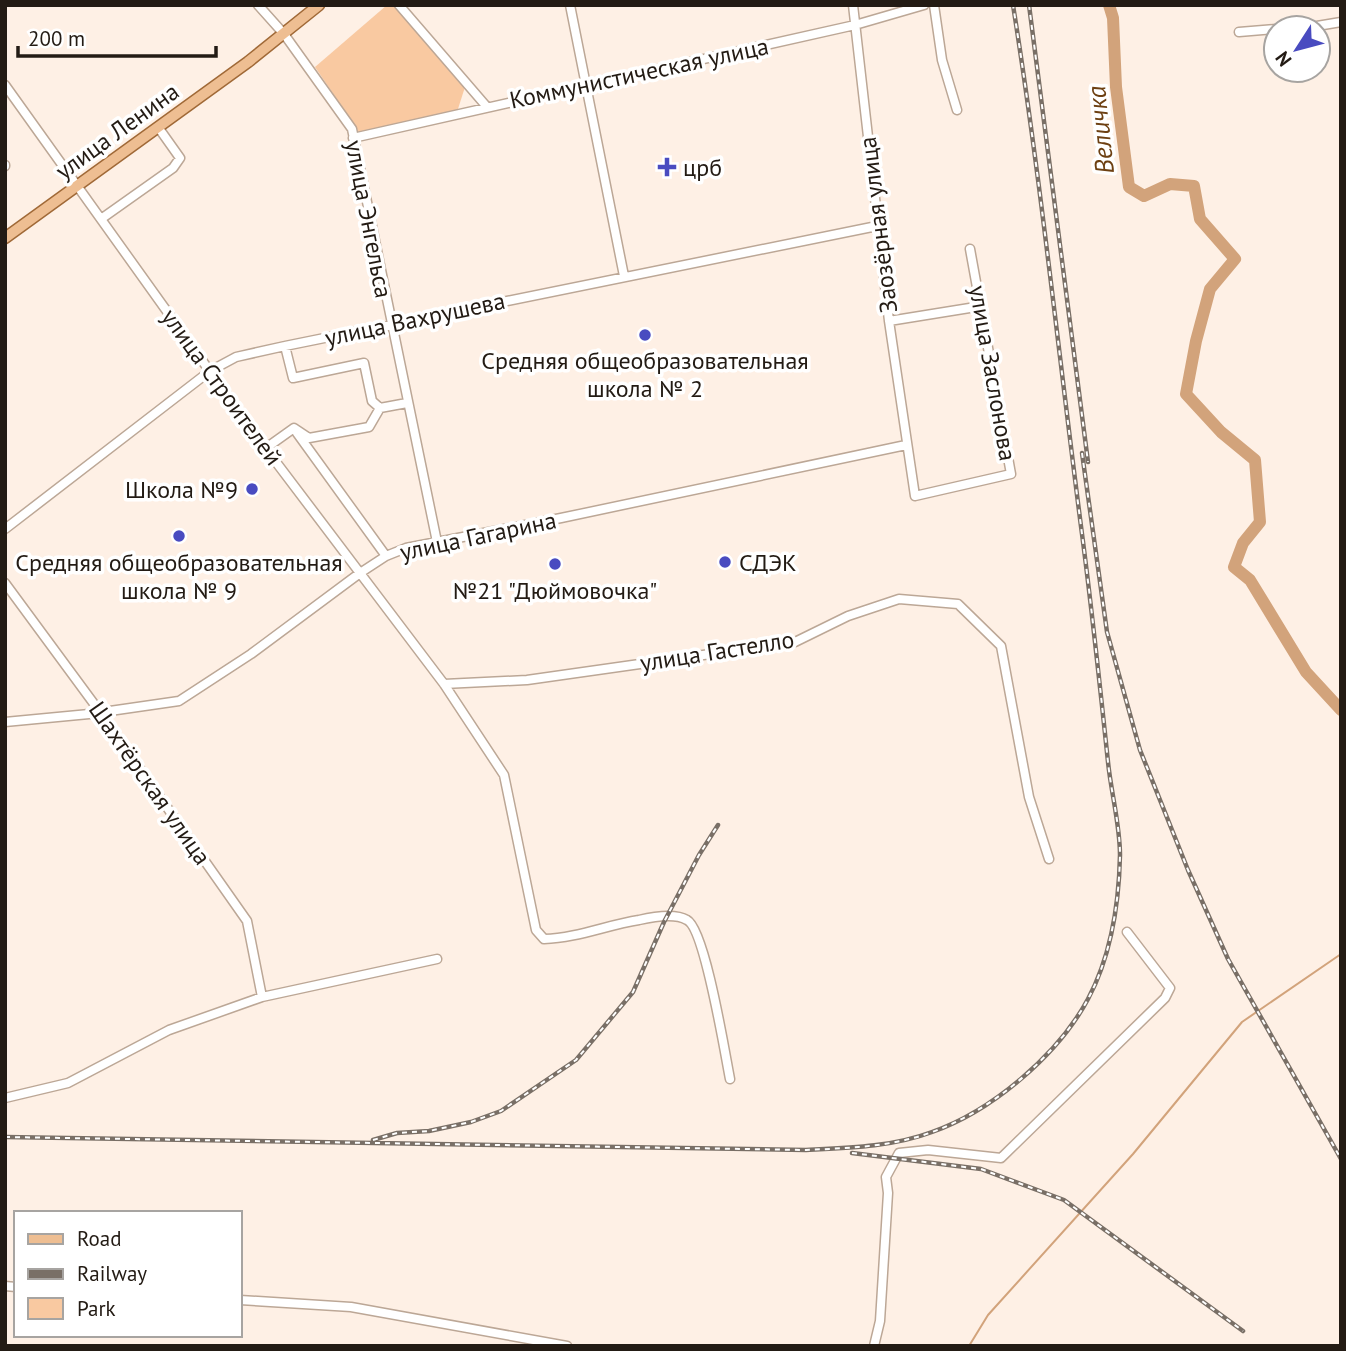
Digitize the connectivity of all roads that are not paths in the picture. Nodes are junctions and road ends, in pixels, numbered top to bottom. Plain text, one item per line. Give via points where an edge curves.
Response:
1 (258, 5) edge
2 (319, 5) edge
3 (399, 5) edge
4 (570, 5) edge
5 (853, 5) edge
6 (924, 5) edge
7 (934, 5) edge
8 (855, 25) junction
9 (1262, 30) edge
10 (1239, 32) dead end
11 (284, 34) junction
12 (5, 85) edge
13 (588, 86) junction
14 (487, 107) junction
15 (957, 110) dead end
16 (158, 127) junction
17 (354, 138) junction
18 (76, 186) junction
19 (101, 219) junction
20 (877, 226) junction
21 (5, 238) edge
22 (970, 249) dead end
23 (624, 276) junction
24 (982, 306) junction
25 (889, 321) junction
26 (390, 323) junction
27 (285, 346) junction
28 (210, 372) junction
29 (407, 403) junction
30 (380, 408) junction
31 (294, 428) junction
32 (906, 445) junction
33 (266, 448) junction
34 (5, 529) edge
35 (437, 542) junction
36 (386, 556) junction
37 (360, 573) junction
38 (5, 583) edge
39 (444, 684) junction
40 (100, 712) junction
41 (5, 722) edge
42 (1049, 859) dead end
43 (1128, 932) dead end
44 (437, 959) dead end
45 (262, 997) junction
46 (730, 1079) dead end
47 (5, 1098) edge
48 (242, 1300) edge
49 (567, 1346) edge
50 (874, 1346) edge

1 - 11 street, улица Энгельса
2 - 11 main road, улица Ленина
3 - 14 street
4 - 13 street
5 - 8 street, Заозёрная улица
6 - 8 street, Коммунистическая улица
7 - 15 street via 942,60
8 - 13 street, Коммунистическая улица
8 - 20 street, Заозёрная улица
9 - 10 street
11 - 16 main road, улица Ленина
11 - 17 street, улица Энгельса
12 - 18 street, улица Строителей
13 - 14 street, Коммунистическая улица
13 - 23 street
14 - 17 street, Коммунистическая улица
16 - 18 main road, улица Ленина
16 - 19 street via 180,158
17 - 26 street, улица Энгельса
18 - 19 street, улица Строителей
18 - 21 main road, улица Ленина
19 - 28 street, улица Строителей
20 - 23 street, улица Вахрушева
20 - 25 street, Заозёрная улица
22 - 24 street, улица Заслонова
23 - 26 street, улица Вахрушева
24 - 25 street
24 - 32 street, улица Заслонова via 1012,474 915,496
25 - 32 street, Заозёрная улица
26 - 27 street, улица Вахрушева
26 - 29 street, улица Энгельса
27 - 28 street, улица Вахрушева via 236,358
27 - 30 street via 293,378 364,363 372,401
28 - 33 street, улица Строителей
28 - 34 street, улица Вахрушева
29 - 30 street
29 - 35 street, улица Энгельса
30 - 31 street via 369,427 309,438
31 - 33 street
31 - 36 street
32 - 35 street, улица Гагарина
33 - 37 street, улица Строителей
35 - 36 street, улица Гагарина
36 - 37 street, улица Гагарина
37 - 39 street, улица Строителей
37 - 40 street, улица Гагарина via 179,701
38 - 40 street, Шахтёрская улица
39 - 42 street, улица Гастелло via 527,680 795,642 848,615 899,599 958,604 1001,646 1030,797
39 - 46 street, улица Строителей via 503,775 536,930 544,939 561,939 640,919 688,920 709,973
40 - 41 street, улица Гагарина
40 - 45 street, Шахтёрская улица via 247,921
43 - 50 street via 1170,988 1165,998 1001,1158 928,1150 899,1153 886,1177 880,1321
44 - 45 street
45 - 47 street via 169,1030 68,1083
48 - 49 street via 351,1307

